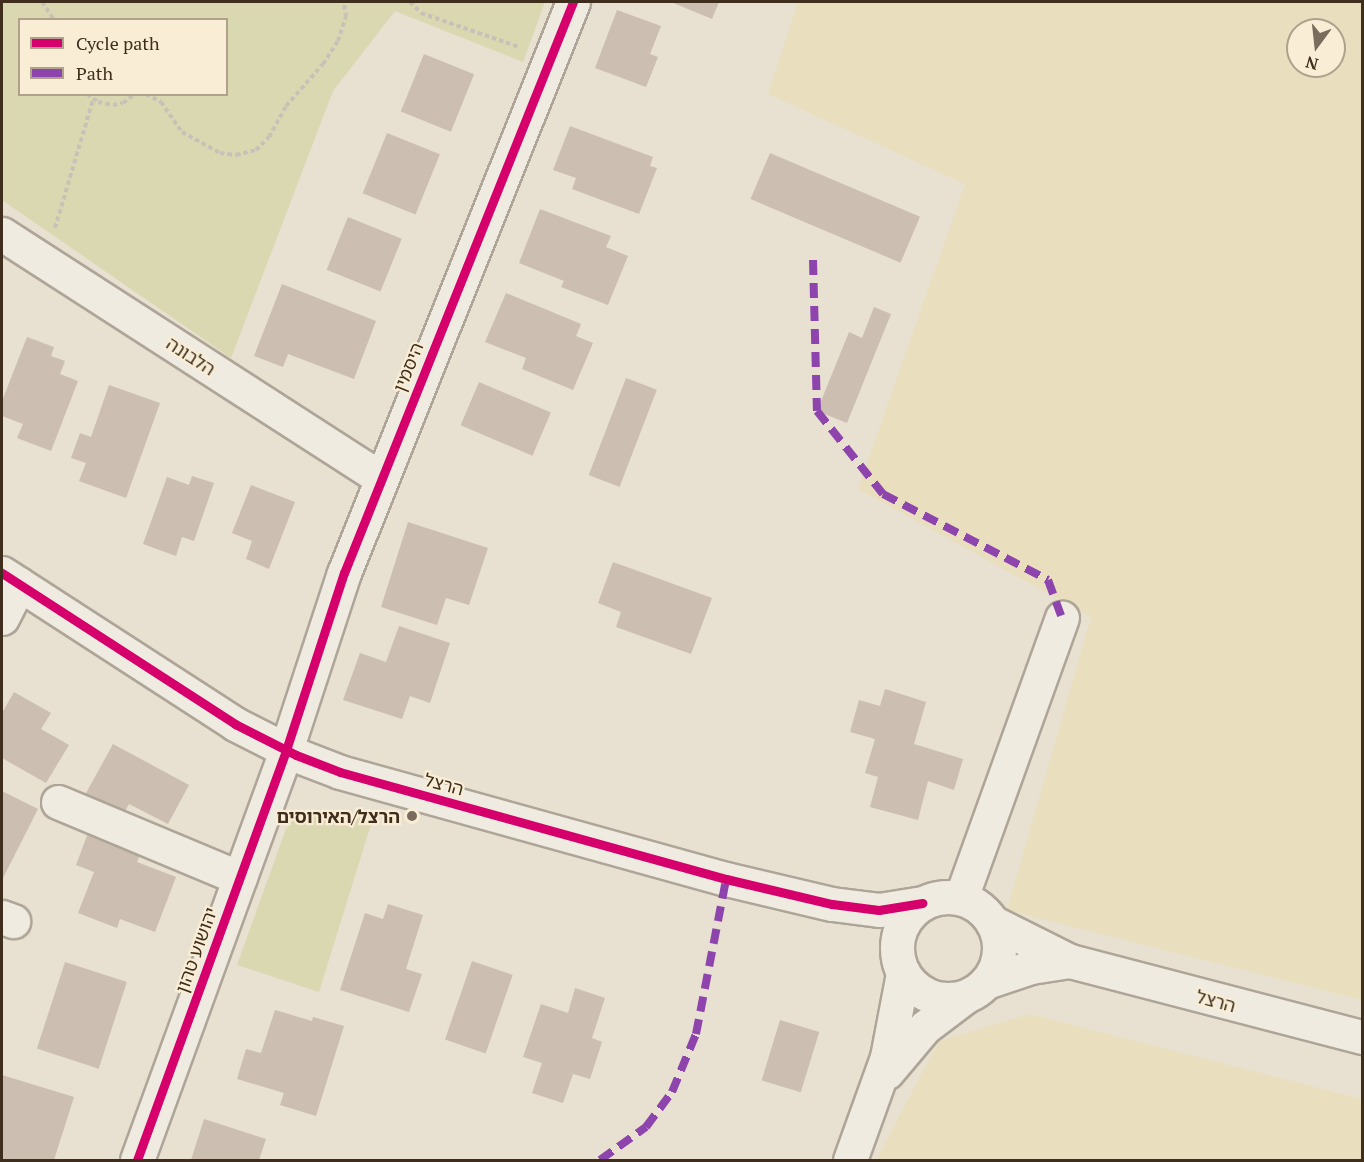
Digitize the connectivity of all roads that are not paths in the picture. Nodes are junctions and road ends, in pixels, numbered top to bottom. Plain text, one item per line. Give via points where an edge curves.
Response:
1 (573, 2) edge
2 (2, 234) edge
3 (381, 478) junction
4 (10, 578) edge
5 (2, 618) edge
6 (1062, 618) dead end
7 (286, 750) junction
8 (58, 802) dead end
9 (240, 878) junction
10 (961, 898) junction
11 (823, 902) junction
12 (922, 903) junction
13 (993, 922) junction
14 (1070, 962) junction
15 (902, 970) junction
16 (976, 989) junction
17 (1362, 1038) edge
18 (878, 1083) junction
19 (137, 1161) edge
20 (850, 1161) edge

1 - 3 street, היסמין
2 - 3 street, הלבונה
3 - 7 street, היסמין via 338,590
4 - 5 street
4 - 7 street, הרצל via 207,706
6 - 10 street
7 - 9 street, יהושוע טהון
7 - 11 street, הרצל via 380,784
8 - 9 street
9 - 19 street, יהושוע טהון
10 - 12 street via 937,897
10 - 13 street via 983,910
11 - 12 street, הרצל via 879,910
11 - 15 street, הרצל via 866,928
12 - 15 street via 910,913 898,934 896,951
13 - 14 street, הרצל
13 - 16 street via 999,953 995,969
14 - 16 street, הרצל via 1031,968
14 - 17 street, הרצל
15 - 16 street via 927,995 943,999
15 - 18 street via 891,1040
16 - 18 street via 925,1027
18 - 20 street

